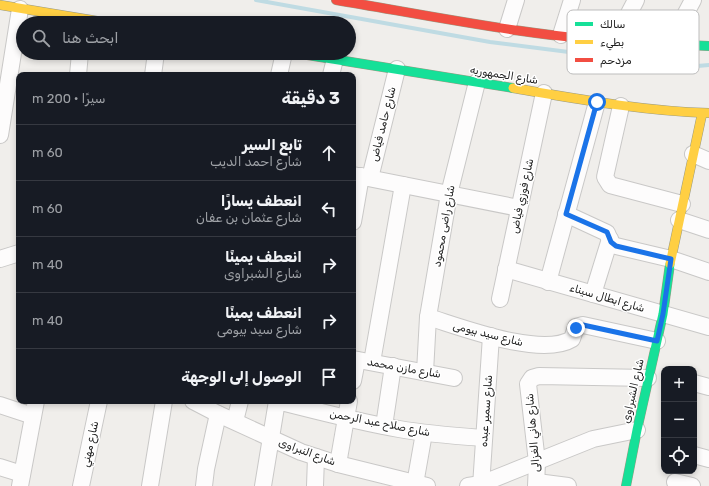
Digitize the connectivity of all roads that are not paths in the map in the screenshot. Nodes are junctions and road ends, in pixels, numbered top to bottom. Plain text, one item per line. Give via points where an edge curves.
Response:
1 (336, 0) edge
2 (516, 0) edge
3 (572, 0) edge
4 (636, 0) edge
5 (693, 0) edge
6 (380, 4) edge
7 (0, 5) edge
8 (29, 5) edge
9 (569, 10) edge
10 (631, 10) edge
11 (688, 10) edge
12 (27, 16) edge
13 (67, 16) edge
14 (567, 16) edge
15 (507, 29) junction
16 (561, 35) junction
17 (567, 36) edge
18 (699, 46) edge
19 (709, 46) edge
20 (17, 60) edge
21 (79, 60) edge
22 (155, 60) edge
23 (282, 60) edge
24 (335, 60) edge
25 (341, 60) edge
26 (397, 69) junction
27 (78, 72) edge
28 (153, 72) edge
29 (280, 72) edge
30 (332, 72) edge
31 (477, 82) junction
32 (544, 93) junction
33 (597, 102) junction
34 (621, 106) junction
35 (705, 113) edge
36 (0, 135) edge
37 (693, 154) junction
38 (709, 161) edge
39 (361, 176) edge
40 (403, 185) junction
41 (449, 194) junction
42 (682, 204) junction
43 (356, 205) edge
44 (519, 208) junction
45 (566, 214) junction
46 (679, 220) junction
47 (709, 230) edge
48 (610, 239) junction
49 (16, 254) edge
50 (0, 259) edge
51 (671, 259) junction
52 (506, 270) junction
53 (709, 272) edge
54 (548, 282) junction
55 (593, 294) junction
56 (500, 299) dead end
57 (663, 314) junction
58 (428, 317) junction
59 (709, 327) edge
60 (491, 336) junction
61 (657, 341) junction
62 (361, 360) edge
63 (393, 366) junction
64 (425, 372) junction
65 (356, 373) edge
66 (654, 374) edge
67 (454, 378) dead end
68 (697, 384) edge
69 (709, 387) edge
70 (98, 404) edge
71 (164, 404) edge
72 (199, 404) edge
73 (239, 404) edge
74 (277, 404) edge
75 (289, 404) edge
76 (348, 404) edge
77 (0, 406) edge
78 (35, 408) edge
79 (218, 414) junction
80 (346, 418) junction
81 (235, 421) junction
82 (384, 426) junction
83 (637, 430) junction
84 (424, 433) junction
85 (484, 438) junction
86 (271, 439) junction
87 (697, 456) edge
88 (316, 457) junction
89 (709, 459) edge
90 (537, 462) junction
91 (338, 464) junction
92 (0, 467) edge
93 (21, 480) edge
94 (377, 480) edge
95 (675, 480) edge
96 (536, 484) edge
97 (424, 485) edge
98 (477, 485) edge
99 (81, 486) edge
100 (150, 486) edge
101 (204, 486) edge
102 (263, 486) edge
103 (315, 486) edge
104 (568, 486) edge
105 (626, 486) edge
106 (692, 486) edge

1 - 6 street
2 - 15 street
3 - 9 street
4 - 10 street
5 - 11 street
6 - 15 street
7 - 8 street
8 - 12 street
8 - 13 street
14 - 16 street
15 - 16 street
16 - 17 street
18 - 19 street
20 - 36 street
21 - 27 street
22 - 28 street
23 - 29 street
24 - 30 street
25 - 26 street, شارع الجمهوريه
26 - 31 street, شارع الجمهوريه
26 - 39 street, شارع حامد فياض
31 - 32 street, شارع الجمهوريه
31 - 41 street, شارع راضى محمود
32 - 33 street, شارع الجمهوريه
32 - 44 street, شارع فوزي فياض
33 - 34 street, شارع الجمهوريه
33 - 45 street
34 - 35 street, شارع الجمهوريه
34 - 42 street via 606,180 610,185
35 - 37 street, شارع الشبراوى
37 - 38 street
37 - 42 street, شارع الشبراوى
39 - 40 street
39 - 43 street, شارع حامد فياض
40 - 41 street
40 - 62 street
41 - 44 street
41 - 58 street, شارع راضى محمود
42 - 46 street, شارع الشبراوى
44 - 52 street, شارع فوزي فياض
45 - 48 street via 605,231
45 - 54 street
46 - 47 street
46 - 51 street, شارع الشبراوى
48 - 51 street via 616,246
48 - 55 street
49 - 50 street
51 - 53 street
51 - 57 street, شارع الشبراوى
52 - 54 street, شارع ابطال سيناء
52 - 56 street, شارع فوزي فياض
54 - 55 street, شارع ابطال سيناء
55 - 57 street, شارع ابطال سيناء
57 - 59 street, شارع ابطال سيناء
57 - 61 street, شارع الشبراوى
58 - 60 street, شارع سيد بيومى
58 - 64 street, شارع راضى محمود
60 - 61 street, شارع سيد بيومى via 520,344 563,343 572,339 576,328 583,325
60 - 85 street, شارع سمير عبده
61 - 66 street, شارع الشبراوى
62 - 63 street, شارع مازن محمد
62 - 65 street
63 - 64 street, شارع مازن محمد
63 - 82 street
64 - 67 street, شارع مازن محمد
66 - 83 street, شارع الشبراوى
66 - 90 street, شارع هاني الغزالى via 532,378 528,384
68 - 69 street
70 - 99 street, شارع مهني
71 - 100 street
72 - 79 street, شارع النبراوى
73 - 81 street
74 - 86 street
75 - 80 street, شارع صلاح عبد الرحمن
76 - 80 street
77 - 78 street
78 - 93 street
79 - 81 street, شارع النبراوى
79 - 101 street
80 - 82 street, شارع صلاح عبد الرحمن
80 - 91 street
81 - 86 street, شارع النبراوى
82 - 84 street, شارع صلاح عبد الرحمن
83 - 90 street via 592,439
83 - 105 street, شارع الشبراوى
84 - 85 street, شارع صلاح عبد الرحمن
84 - 97 street
85 - 98 street, شارع سمير عبده
86 - 88 street, شارع النبراوى
86 - 102 street
87 - 89 street
88 - 91 street, شارع النبراوى
88 - 103 street
90 - 96 street, شارع هاني الغزالى
90 - 98 street
91 - 94 street, شارع النبراوى
92 - 93 street
94 - 97 street, شارع النبراوى
95 - 106 street
96 - 104 street

